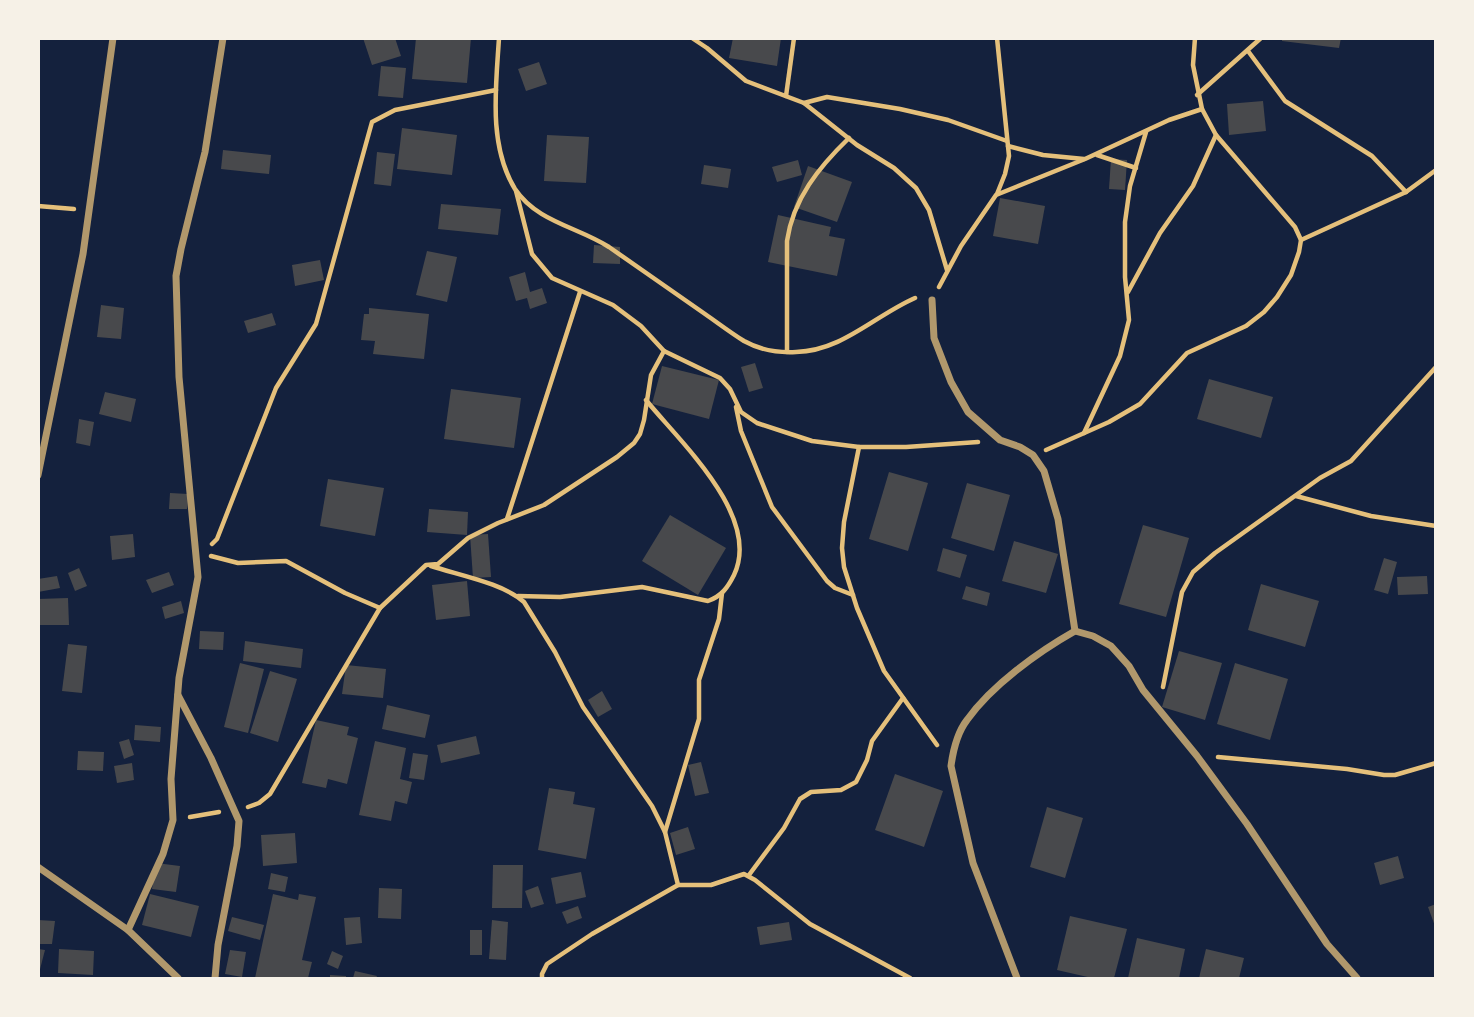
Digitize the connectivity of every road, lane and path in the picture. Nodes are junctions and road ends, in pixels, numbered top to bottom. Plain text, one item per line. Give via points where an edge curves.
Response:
1 (113, 38) edge
2 (223, 38) edge
3 (499, 38) edge
4 (692, 38) edge
5 (794, 38) edge
6 (997, 38) edge
7 (1195, 38) edge
8 (1261, 38) edge
9 (1248, 51) junction
10 (496, 90) junction
11 (1198, 95) junction
12 (786, 96) junction
13 (804, 103) junction
14 (1202, 109) junction
15 (1146, 131) junction
16 (1216, 135) junction
17 (849, 138) junction
18 (1007, 144) junction
19 (1096, 154) junction
20 (1085, 159) junction
21 (1136, 168) junction
22 (1436, 170) edge
23 (516, 189) junction
24 (1406, 192) junction
25 (996, 195) junction
26 (38, 206) edge
27 (88, 210) junction
28 (1301, 240) junction
29 (947, 270) junction
30 (938, 288) junction
31 (580, 292) junction
32 (1127, 294) junction
33 (933, 300) joint
34 (664, 351) junction
35 (787, 352) junction
36 (1436, 367) edge
37 (646, 399) junction
38 (735, 402) junction
39 (1083, 434) junction
40 (1000, 440) junction
41 (859, 447) junction
42 (1033, 455) junction
43 (38, 475) edge
44 (1296, 496) junction
45 (507, 520) junction
46 (1436, 526) edge
47 (426, 565) junction
48 (722, 593) junction
49 (854, 596) junction
50 (518, 597) junction
51 (380, 608) junction
52 (1075, 631) junction
53 (178, 695) junction
54 (903, 698) junction
55 (1159, 712) junction
56 (1197, 755) junction
57 (1436, 763) edge
58 (951, 766) junction
59 (235, 810) junction
60 (173, 820) junction
61 (665, 832) junction
62 (38, 867) edge
63 (749, 875) junction
64 (678, 885) junction
65 (128, 930) junction
66 (178, 978) edge
67 (215, 978) edge
68 (542, 978) edge
69 (911, 978) edge
70 (1017, 978) edge
71 (1357, 978) edge

1 - 27 street
2 - 53 street via 205,152 176,276 179,377 198,576
3 - 10 path
4 - 12 path via 746,81
5 - 12 path
6 - 18 path
7 - 11 path
8 - 9 path
9 - 11 path
9 - 24 path via 1284,101 1372,156
10 - 23 path via 501,157
10 - 51 path via 395,110 372,122 316,324 275,388 218,538 204,554 238,563 286,561
11 - 14 path
12 - 13 path
13 - 17 path
13 - 18 path via 827,97 900,109 948,120
14 - 15 path
14 - 16 path
15 - 19 path
15 - 21 path
16 - 28 path
16 - 32 path via 1193,186 1160,233
17 - 29 path via 916,188 929,210
17 - 35 path via 820,168 790,224
18 - 20 path via 1044,155
18 - 25 path via 1009,156
19 - 20 path
19 - 21 path
20 - 25 path
21 - 32 path via 1125,222
22 - 24 path
23 - 31 path via 532,254 552,278
23 - 35 path via 532,208 605,245 745,341
24 - 28 path
25 - 29 path
26 - 27 path
27 - 43 street
28 - 39 path via 1291,275 1264,312 1246,326 1187,353 1140,404
29 - 30 path
30 - 33 path
30 - 35 path via 901,304 856,334 813,351
31 - 34 path via 613,305
31 - 45 path
32 - 39 path via 1129,320 1120,356
33 - 40 street via 934,338 958,396 968,412
34 - 37 path via 651,375
34 - 38 path via 720,378
36 - 44 path via 1362,451
37 - 45 path via 642,427 634,443 544,505
37 - 48 path via 708,473 734,524 740,554
38 - 41 path via 758,423 812,441
38 - 49 path via 741,431 772,507 827,581
39 - 42 path
40 - 41 path
40 - 42 street
41 - 49 path via 842,548
42 - 52 street via 1044,471 1058,519
44 - 46 path via 1371,516
44 - 55 path via 1193,572 1182,592
45 - 47 path via 468,538 438,564
47 - 50 path
47 - 51 path
48 - 50 path via 708,601 642,587
48 - 61 path via 719,619 699,680 699,719
49 - 54 path via 884,671
50 - 61 path
51 - 59 path via 270,794 259,803
52 - 55 street via 1111,646
52 - 58 street via 1045,648 965,722
53 - 59 street
53 - 60 street via 171,779
54 - 58 path
54 - 63 path via 872,741 856,782 800,799
55 - 56 street
56 - 57 path via 1384,775
56 - 71 street via 1327,944
58 - 70 street via 973,863
59 - 60 path
59 - 67 street via 237,846
60 - 65 street via 163,854
61 - 64 path
62 - 65 street
63 - 64 path via 711,885
63 - 69 path via 810,924
64 - 68 path via 547,964
65 - 66 street

